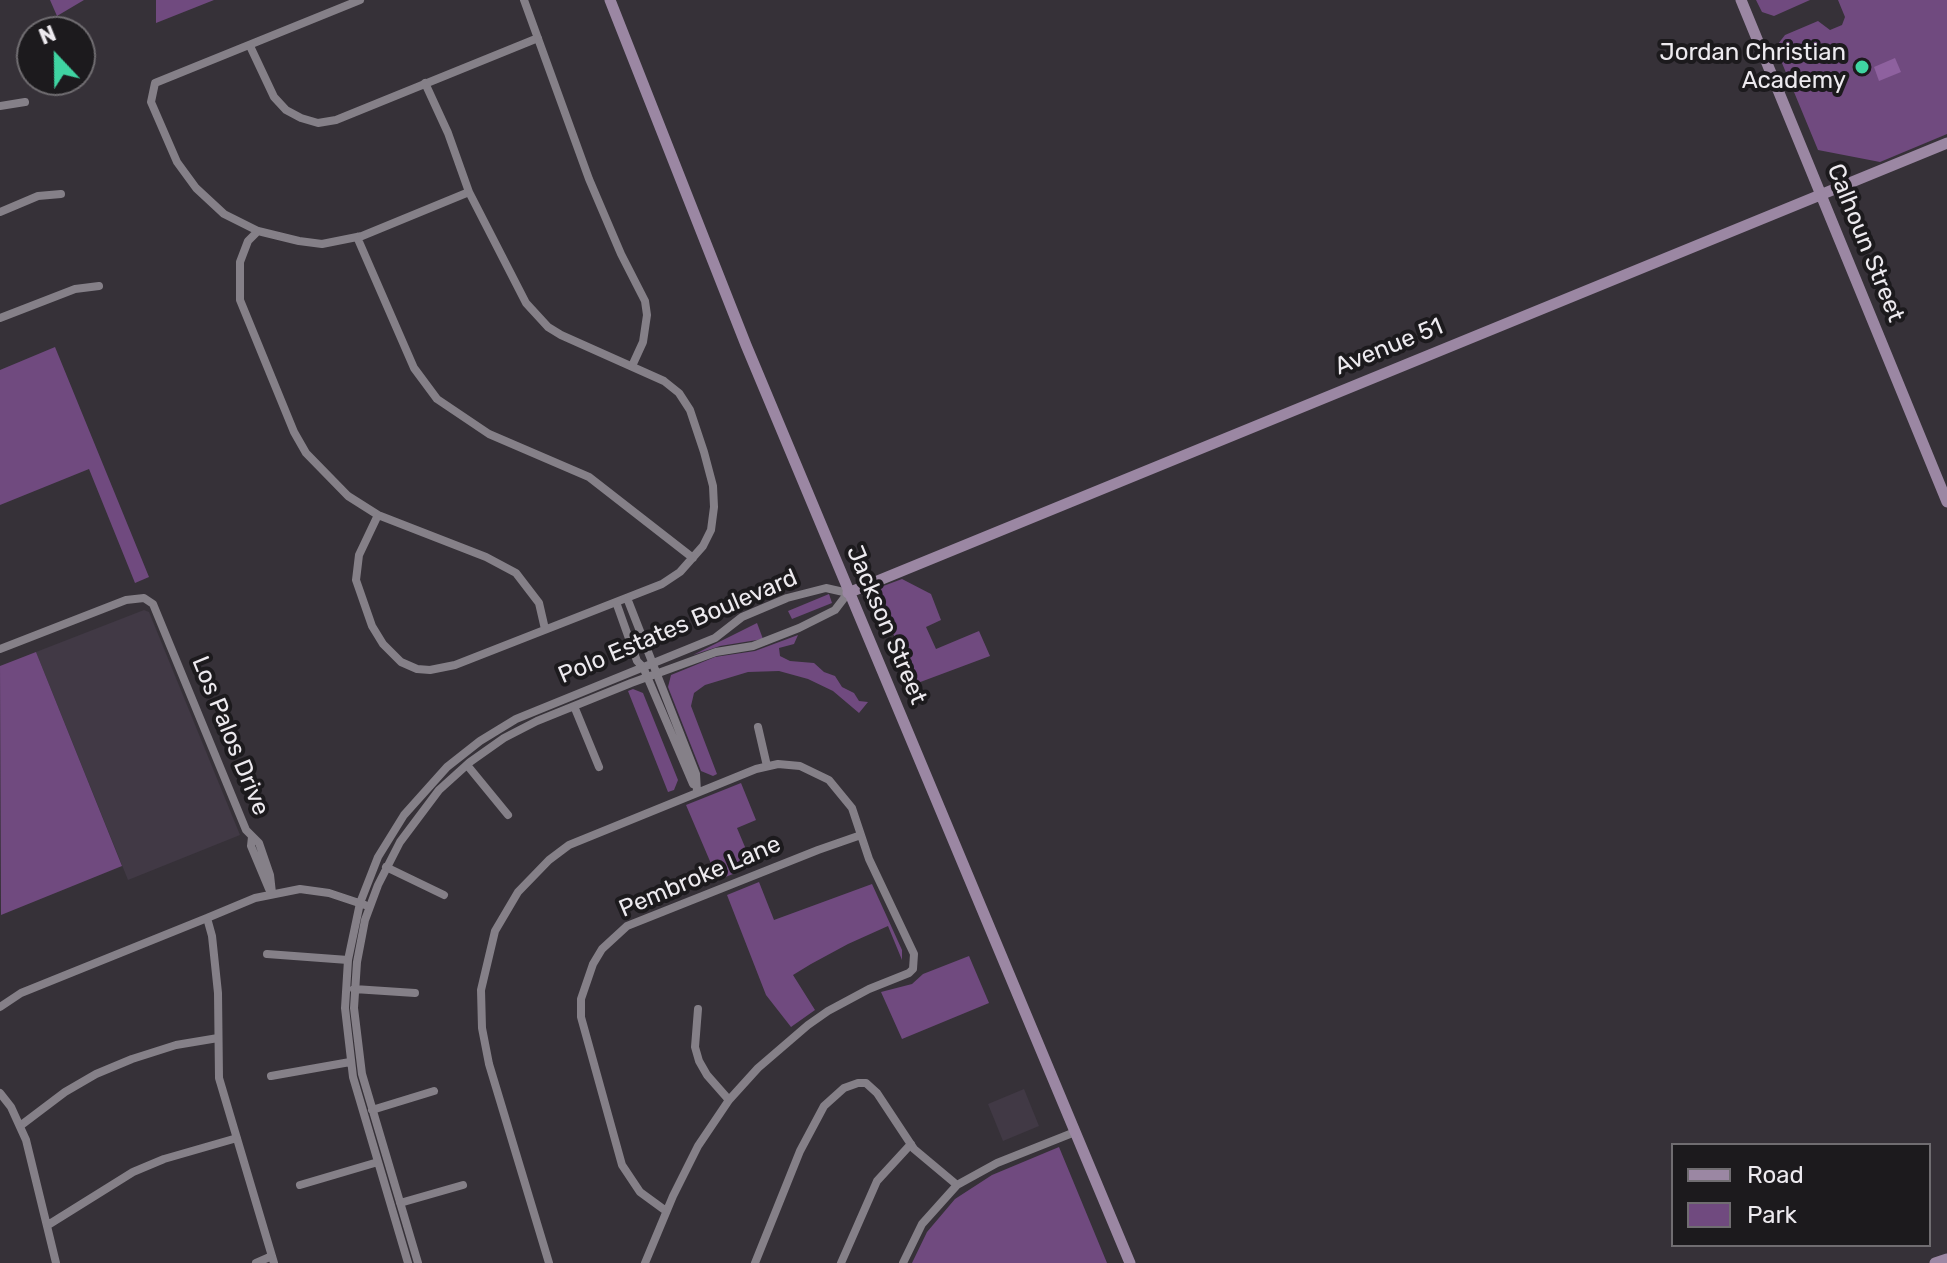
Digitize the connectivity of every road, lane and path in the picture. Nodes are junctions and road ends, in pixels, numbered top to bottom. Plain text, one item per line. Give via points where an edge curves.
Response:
1 (360, 0) edge
2 (524, 0) edge
3 (610, 0) edge
4 (1741, 0) edge
5 (538, 38) junction
6 (250, 46) junction
7 (425, 83) junction
8 (25, 102) dead end
9 (0, 106) edge
10 (1947, 143) edge
11 (469, 192) junction
12 (61, 194) dead end
13 (1821, 195) junction
14 (0, 212) edge
15 (258, 231) junction
16 (357, 237) junction
17 (99, 286) dead end
18 (0, 318) edge
19 (632, 366) junction
20 (1947, 502) edge
21 (378, 515) junction
22 (693, 558) junction
23 (848, 593) junction
24 (627, 598) junction
25 (616, 602) junction
26 (545, 629) junction
27 (0, 649) edge
28 (647, 666) junction
29 (652, 676) junction
30 (574, 706) junction
31 (758, 727) dead end
32 (467, 765) junction
33 (767, 766) junction
34 (599, 767) dead end
35 (697, 792) junction
36 (508, 815) dead end
37 (861, 835) junction
38 (386, 867) junction
39 (272, 893) junction
40 (444, 895) dead end
41 (365, 905) junction
42 (207, 918) junction
43 (267, 954) dead end
44 (348, 960) junction
45 (354, 989) junction
46 (415, 993) dead end
47 (0, 1007) edge
48 (698, 1009) dead end
49 (218, 1038) junction
50 (350, 1062) junction
51 (271, 1076) dead end
52 (434, 1091) dead end
53 (0, 1093) edge
54 (729, 1100) junction
55 (372, 1110) junction
56 (20, 1126) junction
57 (1075, 1132) junction
58 (237, 1138) junction
59 (911, 1144) junction
60 (378, 1162) junction
61 (300, 1185) dead end
62 (463, 1185) dead end
63 (957, 1185) junction
64 (400, 1203) junction
65 (666, 1211) junction
66 (48, 1225) junction
67 (1947, 1259) edge
68 (273, 1260) edge
69 (56, 1263) edge
70 (256, 1263) edge
71 (408, 1263) edge
72 (418, 1263) edge
73 (549, 1263) edge
74 (645, 1263) edge
75 (755, 1263) edge
76 (841, 1263) edge
77 (903, 1263) edge
78 (1130, 1263) edge
79 (1935, 1263) edge

1 - 6 street
2 - 5 street
3 - 23 street, Jackson Street
4 - 13 street, Calhoun Street
5 - 7 street
5 - 19 street via 589,179 645,301 643,342
6 - 7 street via 274,97 286,110 318,123
6 - 15 street via 155,83 151,102 177,162 196,188 224,214
7 - 11 street
8 - 9 street
10 - 13 street, Avenue 51
11 - 16 street
11 - 19 street via 537,316 561,335
12 - 14 street via 38,196
13 - 20 street, Calhoun Street
13 - 23 street, Avenue 51
15 - 16 street via 322,244
15 - 21 street via 240,262 240,300 294,432 320,470
16 - 22 street via 414,368 437,399 489,434 589,477
17 - 18 street via 75,289
19 - 22 street via 679,393 704,452 714,507 711,530
21 - 26 street via 516,573 539,603
21 - 26 street via 359,555 356,580 372,626 401,662 417,669 442,669
22 - 24 street via 671,579
23 - 28 street, Polo Estates Boulevard via 826,588 787,598 742,617 715,638
23 - 29 street, Polo Estates Boulevard via 835,610 799,628
23 - 57 street, Jackson Street
24 - 25 street
24 - 28 street
25 - 26 street
25 - 28 street via 637,661
27 - 39 street, Los Palos Drive via 126,600 144,598 153,604 246,830 259,843
28 - 29 street
28 - 41 street, Polo Estates Boulevard via 533,711 464,753 404,815 378,857
29 - 30 street, Polo Estates Boulevard
29 - 35 street via 696,774
30 - 32 street, Polo Estates Boulevard via 513,733
30 - 34 street
31 - 33 street
32 - 36 street
32 - 38 street, Polo Estates Boulevard via 425,806
33 - 35 street
33 - 37 street via 800,766 829,780 852,808
35 - 73 street via 589,834 549,860 518,892 488,951 481,990 484,1045
37 - 54 street via 914,964 909,973 869,989 808,1025
37 - 65 street, Pembroke Lane via 627,926 602,949 581,999 585,1037 622,1165 640,1192
38 - 40 street
38 - 41 street, Polo Estates Boulevard
39 - 41 street via 316,890
39 - 42 street
41 - 44 street, Polo Estates Boulevard
41 - 45 street, Polo Estates Boulevard
42 - 47 street via 21,993
42 - 49 street via 218,993
43 - 44 street
44 - 50 street, Polo Estates Boulevard
45 - 46 street
45 - 55 street, Polo Estates Boulevard via 358,1053
48 - 54 street via 699,1061
49 - 56 street via 176,1045 120,1064 65,1092
49 - 58 street via 219,1078
50 - 51 street
50 - 60 street, Polo Estates Boulevard
52 - 55 street
53 - 56 street
54 - 65 street via 698,1146
55 - 64 street, Polo Estates Boulevard
56 - 66 street
57 - 63 street
57 - 78 street, Jackson Street
58 - 66 street via 133,1172
58 - 68 street
59 - 63 street
59 - 75 street via 866,1083 844,1088 824,1106 800,1151
59 - 76 street via 877,1181
60 - 61 street
60 - 71 street, Polo Estates Boulevard
62 - 64 street
63 - 77 street via 922,1224
64 - 72 street, Polo Estates Boulevard
65 - 74 street
66 - 69 street
67 - 79 street
68 - 70 street

